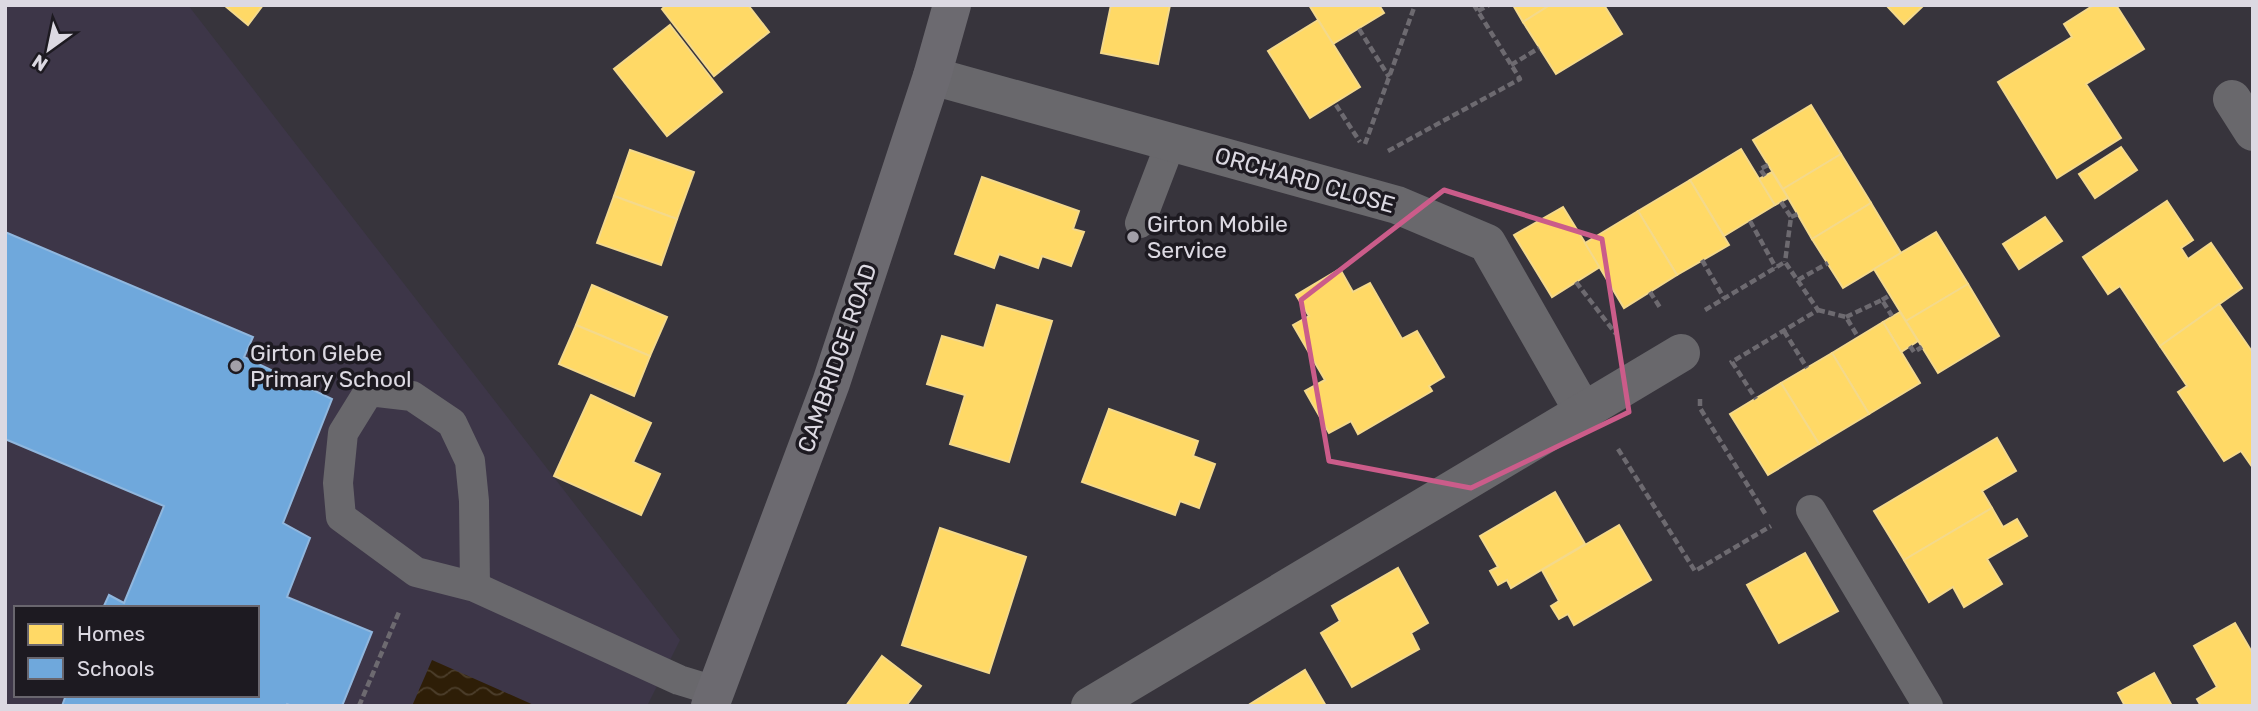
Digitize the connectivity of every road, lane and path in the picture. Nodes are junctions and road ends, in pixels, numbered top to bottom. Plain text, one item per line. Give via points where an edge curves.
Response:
1 (952, 5) edge
2 (1415, 5) edge
3 (1474, 5) edge
4 (1489, 5) edge
5 (1478, 11) junction
6 (1359, 29) dead end
7 (1539, 48) dead end
8 (1511, 65) junction
9 (932, 76) junction
10 (1389, 77) junction
11 (2232, 99) dead end
12 (1336, 105) dead end
13 (2253, 132) edge
14 (1171, 142) junction
15 (1380, 156) dead end
16 (1768, 165) dead end
17 (1765, 176) dead end
18 (1781, 201) dead end
19 (1798, 214) dead end
20 (1791, 217) junction
21 (1750, 221) dead end
22 (1140, 223) dead end
23 (1702, 260) dead end
24 (1785, 262) junction
25 (1828, 264) dead end
26 (1776, 268) junction
27 (1798, 280) junction
28 (1576, 282) dead end
29 (1890, 295) dead end
30 (1724, 298) junction
31 (1882, 300) junction
32 (1818, 310) junction
33 (1846, 317) junction
34 (1892, 317) dead end
35 (1784, 331) junction
36 (1617, 336) dead end
37 (1857, 337) dead end
38 (1910, 346) dead end
39 (1922, 347) dead end
40 (1732, 362) junction
41 (1690, 367) junction
42 (1807, 368) dead end
43 (1756, 399) dead end
44 (1583, 411) junction
45 (1617, 448) dead end
46 (1811, 510) joint
47 (1772, 525) junction
48 (416, 572) junction
49 (475, 587) junction
50 (713, 698) edge
51 (359, 706) edge
52 (1090, 706) edge
53 (1928, 706) edge

1 - 9 street, CAMBRIDGE ROAD
2 - 10 path
3 - 5 path
4 - 5 path
5 - 8 path
6 - 10 path
7 - 8 path
8 - 15 path via 1520,79
9 - 14 street, ORCHARD CLOSE
9 - 50 street, CAMBRIDGE ROAD via 831,383
10 - 12 path via 1364,148
11 - 13 street
14 - 22 lane
14 - 44 street, ORCHARD CLOSE via 1397,205 1487,243
16 - 17 path via 1760,169
18 - 20 path
19 - 20 path
20 - 24 path
21 - 26 path
23 - 30 path
24 - 26 path
24 - 27 path
25 - 27 path
26 - 30 path
27 - 32 path
28 - 36 path
29 - 31 path
30 - 41 path via 1667,332
31 - 33 path
31 - 34 path
32 - 33 path
32 - 35 path
33 - 37 path
35 - 40 path
35 - 42 path
38 - 39 path via 1914,352
40 - 41 path
40 - 43 path
41 - 44 street
41 - 47 path via 1700,408
44 - 52 street
45 - 47 path via 1695,571
46 - 47 path
46 - 53 lane
48 - 49 lane
48 - 49 lane via 341,517 338,483 343,433 369,391 412,396 452,423 470,461
48 - 51 path
49 - 50 lane

